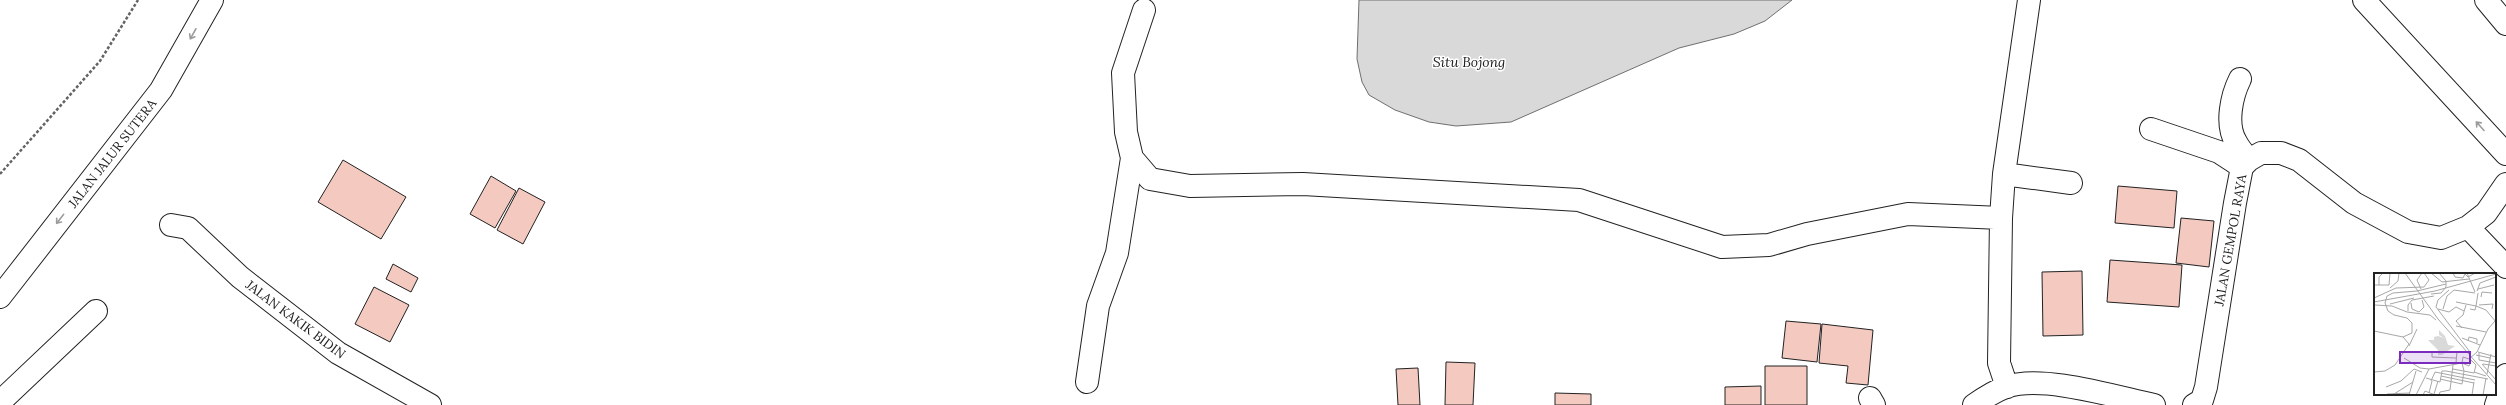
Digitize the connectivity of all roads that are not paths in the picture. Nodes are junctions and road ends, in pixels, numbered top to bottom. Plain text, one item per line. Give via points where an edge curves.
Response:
1 (212, 0) edge
2 (2029, 0) edge
3 (2364, 0) edge
4 (2486, 0) edge
5 (1144, 10) dead end
6 (2506, 24) edge
7 (2240, 79) dead end
8 (2151, 129) dead end
9 (2506, 154) edge
10 (1132, 158) junction
11 (2245, 163) junction
12 (2004, 174) junction
13 (2071, 183) dead end
14 (2506, 184) edge
15 (2001, 218) junction
16 (171, 225) dead end
17 (2468, 227) junction
18 (2506, 267) edge
19 (0, 297) edge
20 (96, 311) dead end
21 (2506, 375) edge
22 (1087, 382) dead end
23 (2007, 386) junction
24 (0, 402) edge
25 (2202, 404) edge
26 (430, 405) edge
27 (1974, 405) edge
28 (2154, 405) edge
29 (2496, 405) edge

1 -> 19 main road, JALAN JALUR SUTERA via 161,90
2 - 12 main road
9 -> 3 main road
4 - 6 main road
5 - 10 main road via 1123,73 1126,132
7 - 11 main road via 2234,92 2231,117 2235,141
8 - 11 main road
10 - 15 main road via 1150,179 1190,186 1303,184 1579,200 1722,247 1769,245 1807,234 1908,214
10 - 22 main road via 1117,253 1098,306
11 - 17 main road, JALAN GEMPOL RAYA via 2261,153 2281,153 2299,160 2354,203 2408,232 2441,238
11 - 25 main road, JALAN GEMPOL RAYA
12 - 13 main road
12 - 15 main road
14 - 17 main road, JALAN GEMPOL RAYA via 2486,213
15 - 23 main road via 1999,363
16 - 26 main road, JALAN KAKIK BIDIN via 185,225 240,277 338,353
17 - 18 main road
20 - 24 main road
21 - 29 main road
23 - 27 main road
23 - 28 main road via 2028,383 2051,384

